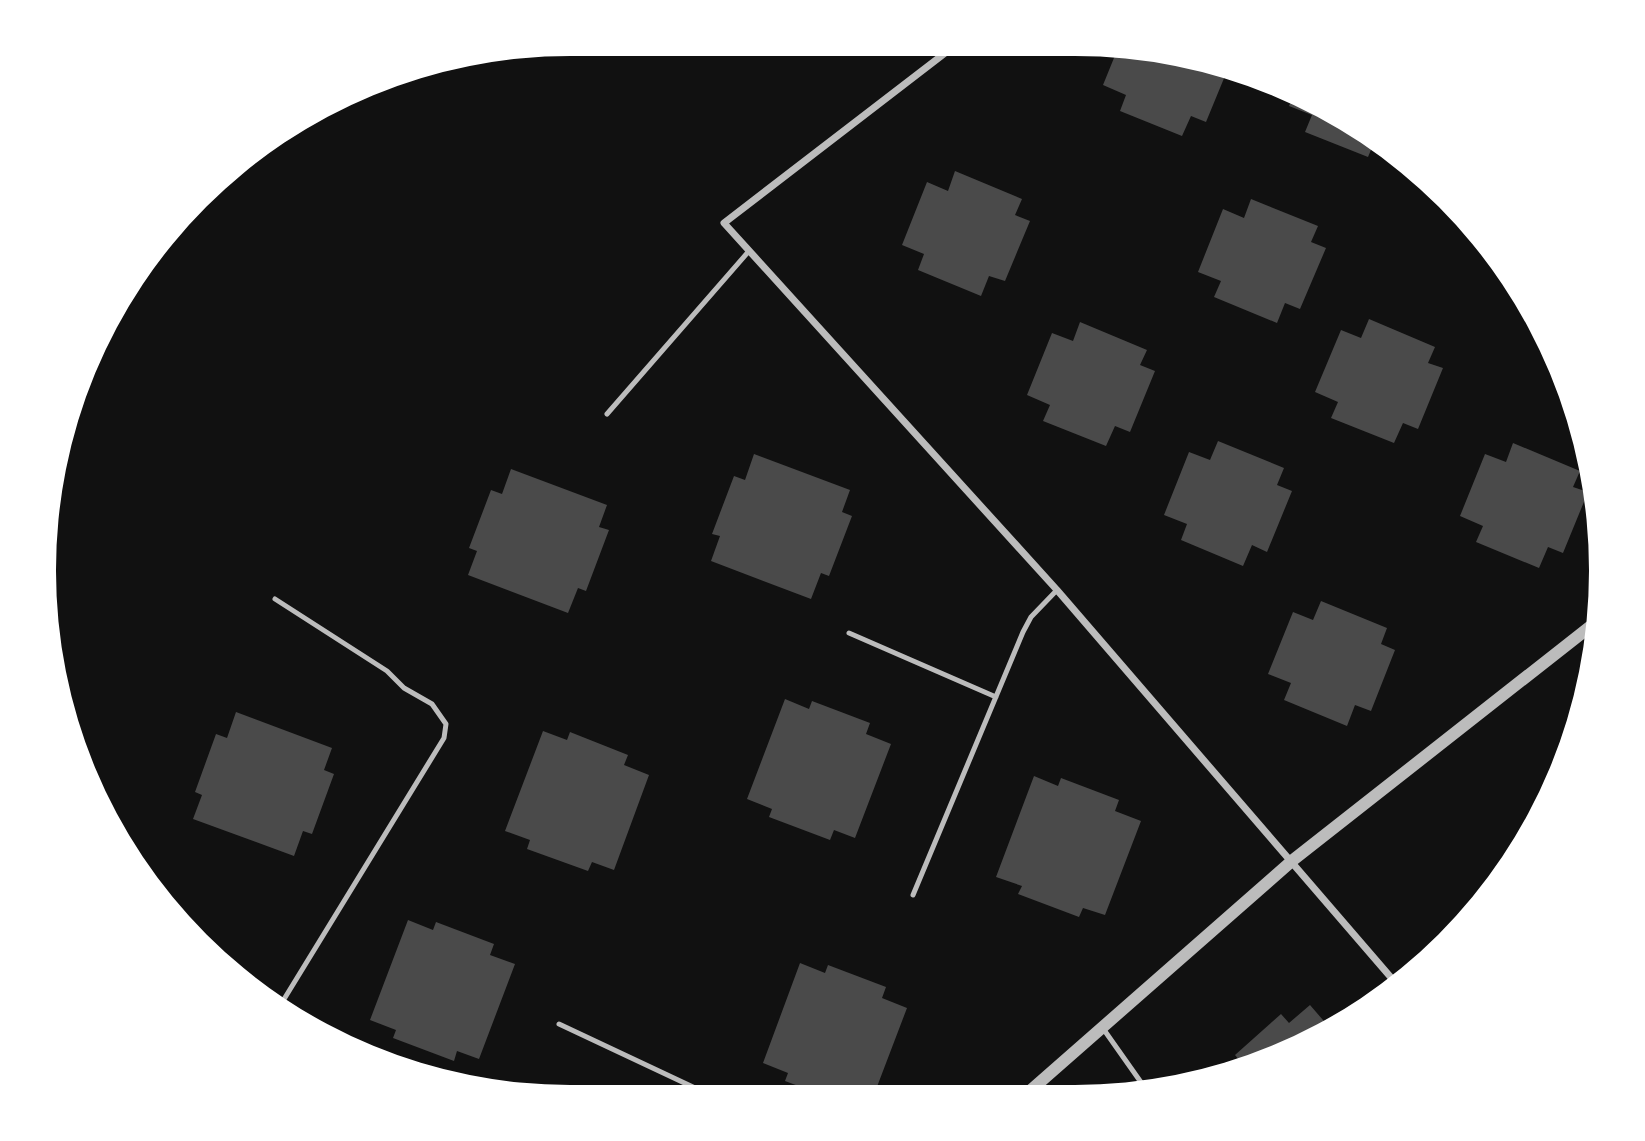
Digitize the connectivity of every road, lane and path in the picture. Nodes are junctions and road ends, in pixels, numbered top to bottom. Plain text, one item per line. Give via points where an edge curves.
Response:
1 (941, 56) edge
2 (750, 251) junction
3 (607, 414) dead end
4 (1057, 590) junction
5 (275, 599) dead end
6 (1586, 629) edge
7 (849, 633) dead end
8 (996, 697) junction
9 (1293, 860) junction
10 (913, 895) dead end
11 (1391, 977) edge
12 (285, 998) edge
13 (559, 1024) dead end
14 (1102, 1027) junction
15 (1140, 1081) edge
16 (689, 1085) edge
17 (1037, 1085) edge

1 - 2 street via 724,223
2 - 3 lane
2 - 4 street
4 - 8 lane via 1027,625
4 - 9 street
5 - 12 lane via 387,671 404,688 432,704 446,724 444,738
6 - 9 street
7 - 8 lane
8 - 10 lane
9 - 11 street
9 - 14 street
13 - 16 lane
14 - 15 lane
14 - 17 street

